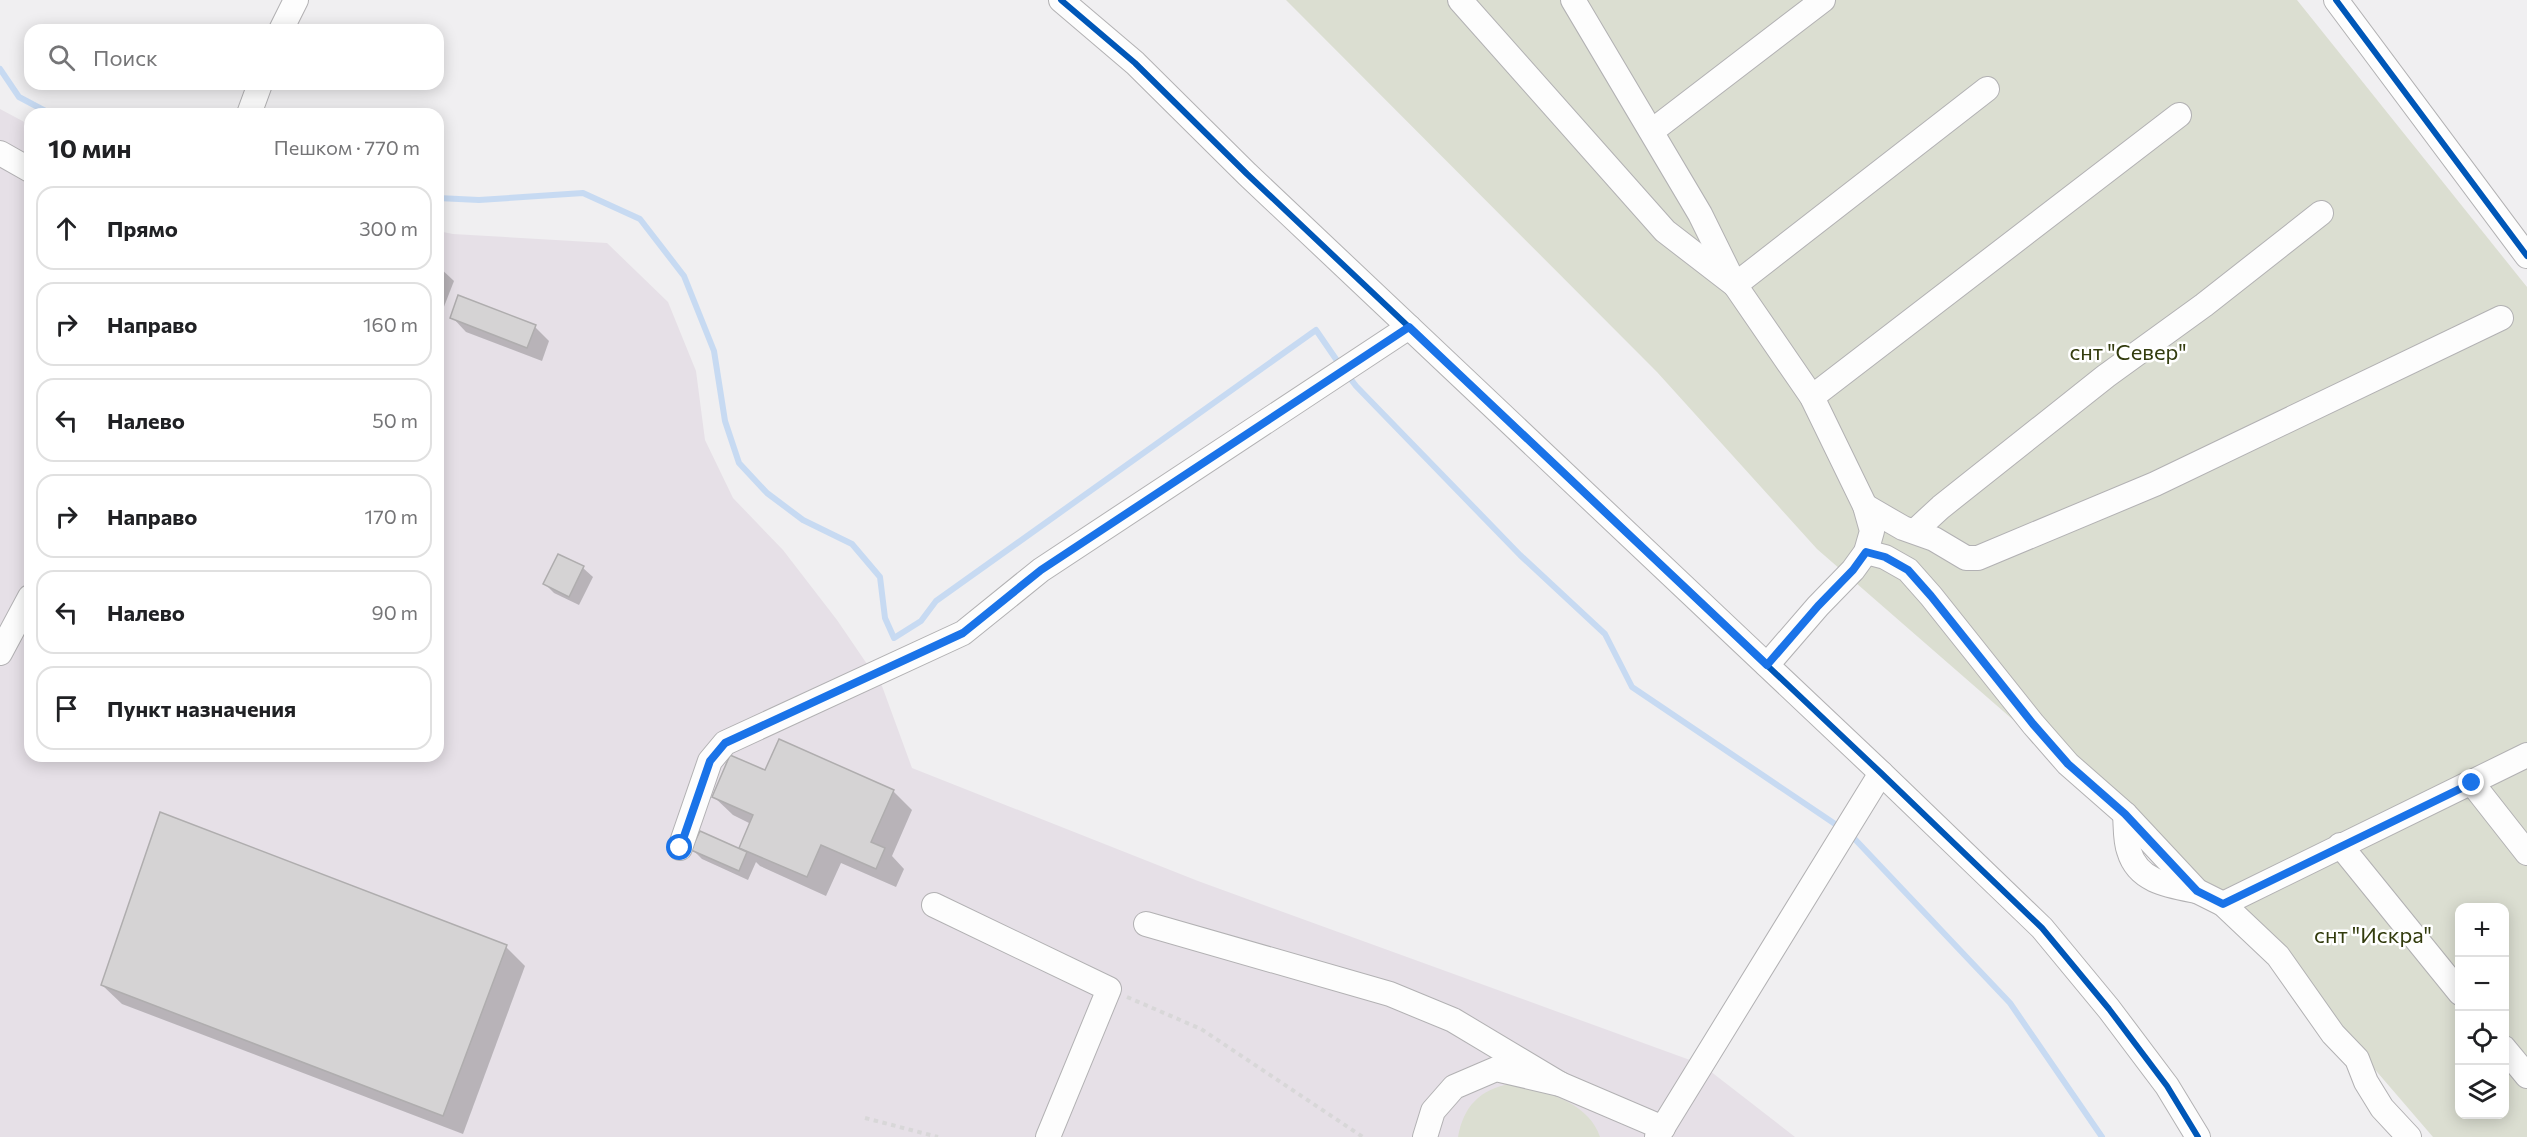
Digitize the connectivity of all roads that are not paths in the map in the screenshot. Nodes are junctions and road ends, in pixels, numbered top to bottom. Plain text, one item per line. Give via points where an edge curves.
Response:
1 (296, 0) edge
2 (1061, 0) edge
3 (1460, 0) edge
4 (1573, 0) edge
5 (1822, 0) edge
6 (2336, 0) edge
7 (284, 24) edge
8 (1987, 89) dead end
9 (258, 90) edge
10 (251, 108) edge
11 (2179, 115) dead end
12 (1652, 131) junction
13 (0, 153) edge
14 (24, 167) edge
15 (2321, 213) dead end
16 (2527, 256) edge
17 (1735, 285) junction
18 (2501, 318) dead end
19 (1409, 327) junction
20 (1812, 397) junction
21 (1865, 506) junction
22 (1915, 531) junction
23 (1866, 552) junction
24 (24, 608) edge
25 (0, 653) edge
26 (1767, 665) junction
27 (2527, 755) edge
28 (1881, 772) junction
29 (2472, 783) junction
30 (2340, 845) junction
31 (680, 848) dead end
32 (2527, 853) edge
33 (2223, 904) junction
34 (934, 905) dead end
35 (1146, 924) dead end
36 (2455, 987) edge
37 (2509, 1053) edge
38 (2527, 1076) edge
39 (1560, 1084) junction
40 (1660, 1133) edge
41 (1048, 1137) edge
42 (1425, 1137) edge
43 (2198, 1137) edge
44 (2409, 1137) edge

1 - 7 street
2 - 19 street via 1135,63
3 - 17 street via 1665,231
4 - 12 street
5 - 12 street
6 - 16 street
8 - 17 street
9 - 10 street
11 - 20 street
12 - 17 street
13 - 14 street
15 - 22 street via 2106,376
17 - 20 street
18 - 22 street via 2155,484 1997,552 1966,558
19 - 26 street
19 - 31 street via 1041,570 963,633 725,743 710,761
20 - 21 street
21 - 22 street
21 - 23 street via 1872,531
23 - 26 street
23 - 33 street via 1908,570 2068,764 2125,814 2197,891
24 - 25 street
26 - 28 street
27 - 29 street
28 - 40 street
28 - 43 street via 2042,928 2167,1086
29 - 30 street
29 - 32 street
30 - 33 street
30 - 36 street
33 - 44 street via 2278,956 2333,1034 2357,1059 2382,1108
34 - 41 street via 1109,989
35 - 39 street via 1390,994 1453,1020
37 - 38 street
39 - 40 street
39 - 42 street via 1496,1069 1454,1087 1432,1111

